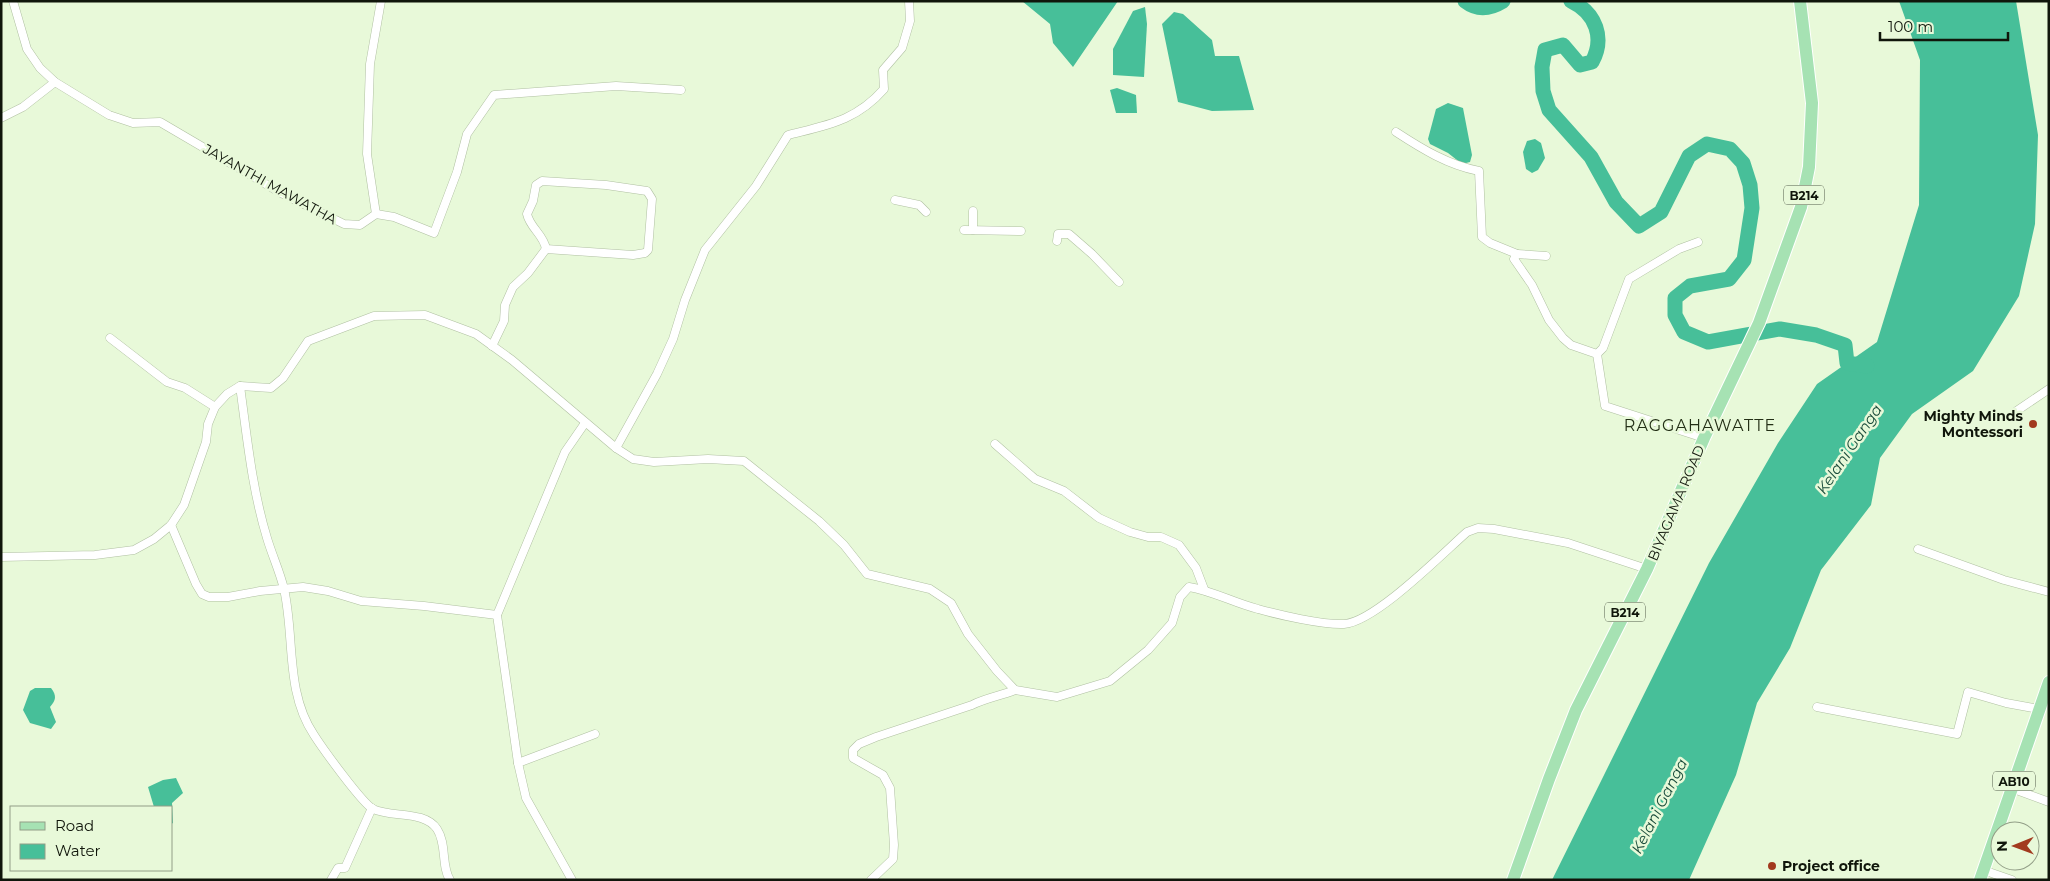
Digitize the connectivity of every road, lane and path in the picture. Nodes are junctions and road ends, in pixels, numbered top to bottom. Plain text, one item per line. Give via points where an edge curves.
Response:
1 (13, 1) edge
2 (381, 1) edge
3 (909, 1) edge
4 (1792, 1) edge
5 (1800, 1) edge
6 (1806, 60) junction
7 (56, 82) junction
8 (681, 90) dead end
9 (1, 118) edge
10 (1396, 132) dead end
11 (895, 200) dead end
12 (973, 211) dead end
13 (926, 212) dead end
14 (376, 214) junction
15 (964, 230) dead end
16 (974, 230) junction
17 (1021, 231) dead end
18 (1057, 241) dead end
19 (1698, 242) dead end
20 (546, 249) junction
21 (1517, 254) junction
22 (1546, 256) dead end
23 (1119, 282) dead end
24 (110, 338) dead end
25 (492, 346) junction
26 (1597, 354) junction
27 (240, 386) junction
28 (2049, 389) edge
29 (216, 407) junction
30 (2015, 412) dead end
31 (585, 423) junction
32 (1704, 438) junction
33 (995, 444) dead end
34 (616, 448) junction
35 (171, 525) junction
36 (1918, 549) dead end
37 (1, 557) edge
38 (1647, 569) junction
39 (284, 589) junction
40 (1204, 589) junction
41 (2049, 592) edge
42 (496, 615) junction
43 (2049, 682) edge
44 (1015, 690) junction
45 (1817, 707) dead end
46 (2039, 709) junction
47 (594, 734) dead end
48 (518, 763) junction
49 (2011, 788) junction
50 (2049, 802) edge
51 (372, 808) junction
52 (1981, 875) edge
53 (331, 880) edge
54 (450, 880) edge
55 (572, 880) edge
56 (871, 880) edge
57 (1514, 880) edge
58 (2012, 880) edge

1 - 7 street, JAYANTHI MAWATHA via 27,49 40,68
2 - 14 street via 370,64 367,154
3 - 34 street via 910,21 902,48 883,70 884,88 873,101 844,120 788,135 756,186 705,250 673,339
4 - 6 main road, BIYAGAMA ROAD / B214
5 - 6 main road, BIYAGAMA ROAD / B214
6 - 32 main road, BIYAGAMA ROAD / B214 via 1812,103 1802,207 1759,323
7 - 9 street via 23,107
7 - 14 street, JAYANTHI MAWATHA via 109,115 133,122 160,122 281,192 344,224 360,225
8 - 14 street via 616,86 494,95 467,134 457,172 434,233 394,217
10 - 21 street via 1432,154 1479,171 1482,237
11 - 13 street via 919,205
12 - 16 street
15 - 16 street
16 - 17 street
18 - 23 street via 1058,234 1069,234
19 - 26 street via 1679,248 1630,279 1603,348
20 - 20 street via 645,253 648,250 650,194 606,185 538,183 527,214 544,240
20 - 25 street via 528,273 512,287 504,321
21 - 22 street
21 - 26 street via 1515,263 1563,338 1571,345
24 - 29 street via 167,382
25 - 27 street via 476,334 424,315 374,316 308,341 283,378 271,388
25 - 31 street
26 - 32 street via 1605,406
27 - 29 street via 227,394
27 - 39 street via 266,538
28 - 30 street
29 - 35 street via 208,424 206,442 190,491
31 - 34 street
31 - 42 street via 565,452
32 - 38 main road, BIYAGAMA ROAD / B214
33 - 40 street via 1035,479 1064,491 1099,518 1130,532 1148,538 1161,537 1179,545 1196,568
34 - 44 street via 633,459 654,462 744,461 819,521 867,574 930,588 951,602 968,634
35 - 37 street via 134,550 95,555
35 - 39 street via 202,594 228,597
36 - 41 street via 2004,580
38 - 40 street via 1568,543 1494,528 1478,528 1467,532 1368,616 1344,624 1306,620 1257,609
38 - 57 main road, BIYAGAMA ROAD / B214 via 1576,710
39 - 42 street via 303,587 360,601
39 - 51 street via 292,668 301,711 313,734
40 - 44 street via 1189,586 1180,597 1172,623 1148,650 1110,680 1057,697
42 - 48 street
43 - 46 main road, AB10
44 - 56 street via 876,737 853,750 853,758 883,775 890,788 893,859
45 - 46 street via 1956,734 1968,692
46 - 49 main road, AB10
47 - 48 street
48 - 55 street via 526,798
49 - 50 street
49 - 52 main road, AB10
51 - 53 street via 345,868 338,868
51 - 54 street via 424,820 437,829
52 - 58 street

